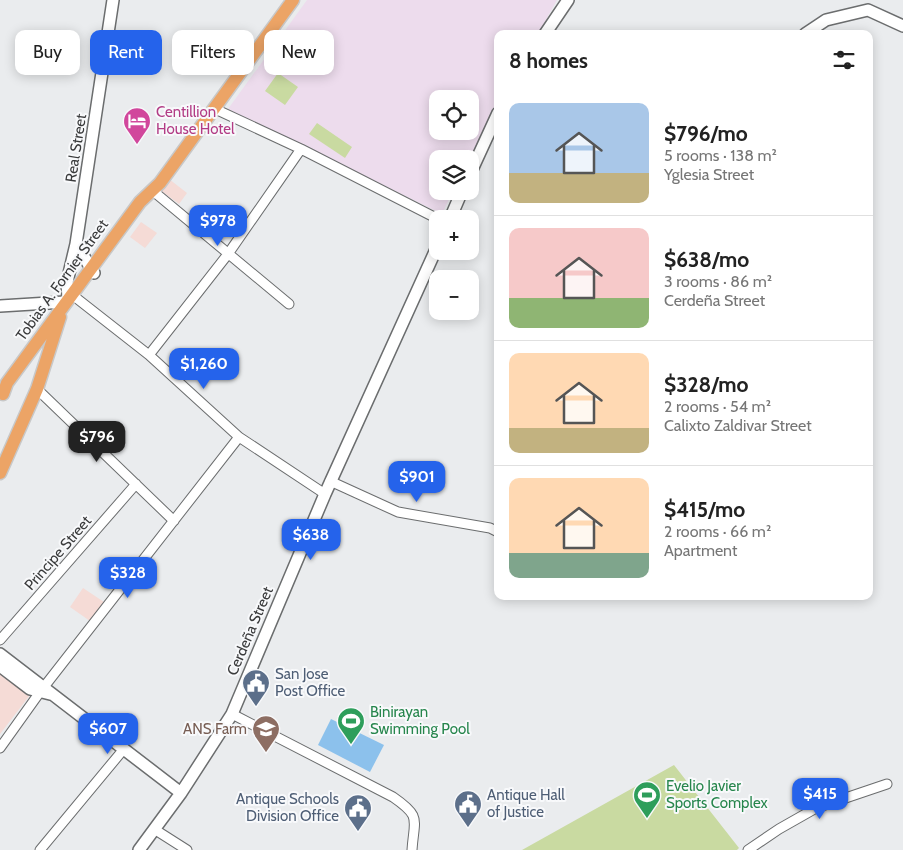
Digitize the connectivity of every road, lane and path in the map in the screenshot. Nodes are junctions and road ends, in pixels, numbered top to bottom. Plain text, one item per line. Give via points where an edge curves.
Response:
1 (113, 0) edge
2 (293, 0) edge
3 (568, 0) edge
4 (903, 26) edge
5 (548, 30) edge
6 (811, 30) edge
7 (214, 108) junction
8 (494, 122) edge
9 (301, 149) junction
10 (479, 154) edge
11 (153, 191) junction
12 (429, 214) edge
13 (76, 244) junction
14 (228, 254) junction
15 (431, 260) edge
16 (92, 271) junction
17 (69, 300) junction
18 (289, 304) dead end
19 (0, 306) edge
20 (60, 317) junction
21 (149, 356) junction
22 (37, 389) junction
23 (2, 396) edge
24 (238, 437) junction
25 (0, 473) edge
26 (330, 481) junction
27 (136, 484) junction
28 (324, 494) junction
29 (174, 520) junction
30 (494, 530) edge
31 (0, 640) edge
32 (0, 654) edge
33 (0, 666) edge
34 (45, 691) junction
35 (232, 714) junction
36 (0, 748) edge
37 (123, 750) junction
38 (887, 784) dead end
39 (181, 793) junction
40 (154, 830) junction
41 (40, 850) edge
42 (139, 850) edge
43 (187, 850) edge
44 (412, 850) edge
45 (748, 850) edge

1 - 13 main road, Real Street
2 - 7 main road, Tobias A. Fornier Street
3 - 5 main road
4 - 6 main road via 868,10 826,20
7 - 9 street
7 - 11 main road, Tobias A. Fornier Street
8 - 10 main road
9 - 12 street
9 - 14 street
11 - 14 street
11 - 16 main road, Tobias A. Fornier Street via 147,203
13 - 16 main road
13 - 17 main road, Real Street via 67,282
14 - 18 street
14 - 21 street
15 - 26 main road, Cerdeña Street
16 - 17 main road, Tobias A. Fornier Street
17 - 19 main road
17 - 20 main road, Tobias A. Fornier Street
17 - 21 street
17 - 23 main road, Tobias A. Fornier Street via 7,383
20 - 22 main road
20 - 23 main road, Tobias A. Fornier Street
21 - 24 street
22 - 25 main road
22 - 27 street
24 - 28 street
24 - 29 street
26 - 28 main road, Cerdeña Street
26 - 30 street via 398,512
27 - 29 street
27 - 31 street, Principe Street
28 - 35 main road, Cerdeña Street
29 - 34 street
32 - 34 main road
33 - 34 main road via 30,690
34 - 36 street
34 - 37 main road
35 - 39 main road, Cerdeña Street
35 - 44 street via 406,806 414,816 416,827
37 - 39 main road
37 - 41 street
38 - 45 street via 816,808
39 - 40 main road, Cerdeña Street
40 - 42 main road, Cerdeña Street
40 - 43 street

